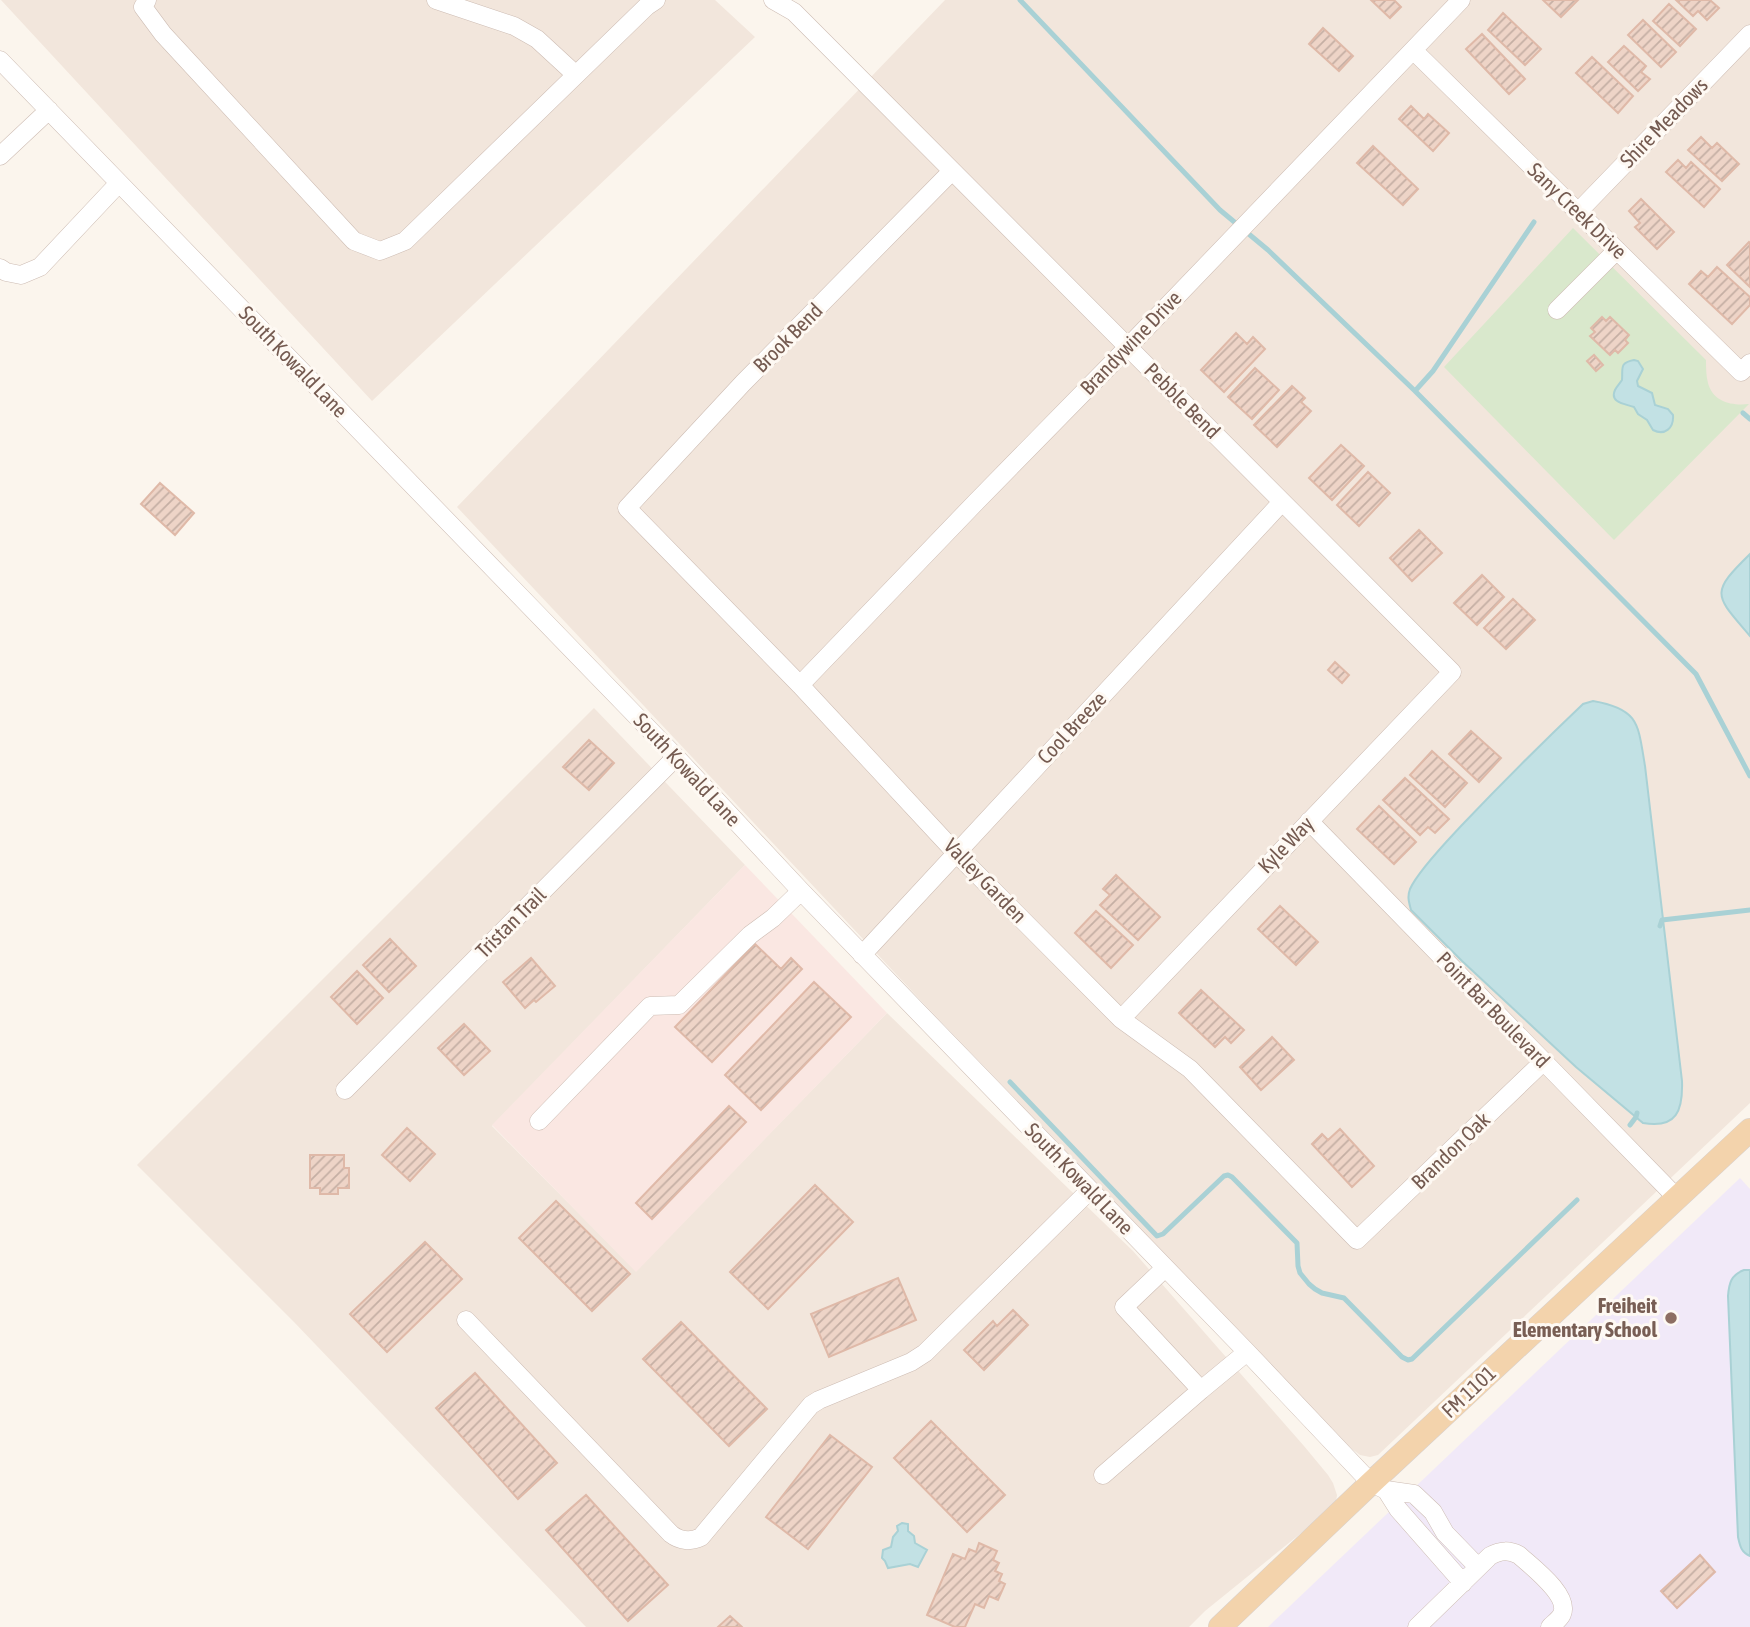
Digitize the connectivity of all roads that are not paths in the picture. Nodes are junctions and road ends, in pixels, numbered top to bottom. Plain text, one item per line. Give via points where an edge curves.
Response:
1 (147, 0) edge
2 (436, 0) edge
3 (656, 0) edge
4 (773, 0) edge
5 (1461, 0) edge
6 (1750, 34) edge
7 (1413, 50) junction
8 (0, 60) edge
9 (575, 74) junction
10 (49, 110) junction
11 (0, 156) edge
12 (952, 172) junction
13 (119, 183) junction
14 (1578, 212) junction
15 (1617, 250) junction
16 (0, 268) edge
17 (1557, 310) dead end
18 (1128, 348) junction
19 (1746, 368) edge
20 (1282, 502) junction
21 (626, 508) joint
22 (1452, 672) joint
23 (800, 685) junction
24 (676, 757) junction
25 (1309, 821) junction
26 (956, 853) junction
27 (801, 891) junction
28 (862, 955) junction
29 (1121, 1019) junction
30 (1544, 1062) junction
31 (345, 1090) dead end
32 (539, 1121) dead end
33 (1750, 1130) edge
34 (1090, 1190) junction
35 (1677, 1198) junction
36 (1357, 1240) joint
37 (1165, 1268) junction
38 (466, 1320) dead end
39 (1247, 1352) junction
40 (1201, 1390) junction
41 (1104, 1475) dead end
42 (1378, 1486) junction
43 (1478, 1567) junction
44 (1463, 1583) junction
45 (1220, 1627) edge
46 (1417, 1627) edge
47 (1550, 1627) edge

1 - 9 street via 142,7 163,34 354,241 380,251 405,241
2 - 9 street via 514,26 537,39
3 - 9 street
4 - 12 street, Pebble Bend via 793,12
5 - 7 street, Brandywine Drive
6 - 14 street, Shire Meadows
7 - 14 street, Sany Creek Drive
7 - 18 street, Brandywine Drive
8 - 10 street, South Kowald Lane
10 - 11 street
10 - 13 street, South Kowald Lane
12 - 18 street, Pebble Bend
12 - 21 street, Brook Bend
13 - 16 street via 40,267 21,275
13 - 24 street, South Kowald Lane
14 - 15 street, Sany Creek Drive
15 - 17 street
15 - 19 street, Sany Creek Drive
18 - 20 street, Pebble Bend
18 - 23 street, Brandywine Drive
20 - 22 street, Pebble Bend
20 - 26 street, Cool Breeze
21 - 23 street, Valley Garden
22 - 25 street, Kyle Way
23 - 26 street, Valley Garden
24 - 27 street, South Kowald Lane
24 - 31 street, Tristan Trail
25 - 29 street, Kyle Way
25 - 30 street, Point Bar Boulevard
26 - 28 street, Cool Breeze
26 - 29 street, Valley Garden
27 - 28 street, South Kowald Lane
27 - 32 street via 679,1005 650,1006
28 - 34 street, South Kowald Lane
29 - 36 street, Valley Garden via 1190,1069
30 - 35 street, Point Bar Boulevard
30 - 36 street, Brandon Oak
33 - 35 main road, FM 1101 / FM 1101
34 - 37 street, South Kowald Lane
34 - 38 street via 918,1358 811,1405 695,1540 671,1534
35 - 42 main road, FM 1101 / FM 1101
37 - 39 street, South Kowald Lane
37 - 40 street via 1124,1307
39 - 40 street
39 - 42 street, South Kowald Lane
40 - 41 street
42 - 43 street via 1414,1494
42 - 44 street, South Kowald Lane
42 - 45 main road, FM 1101 / FM 1101
43 - 44 street
43 - 47 street via 1497,1552 1520,1555 1560,1594 1562,1614
44 - 46 street

